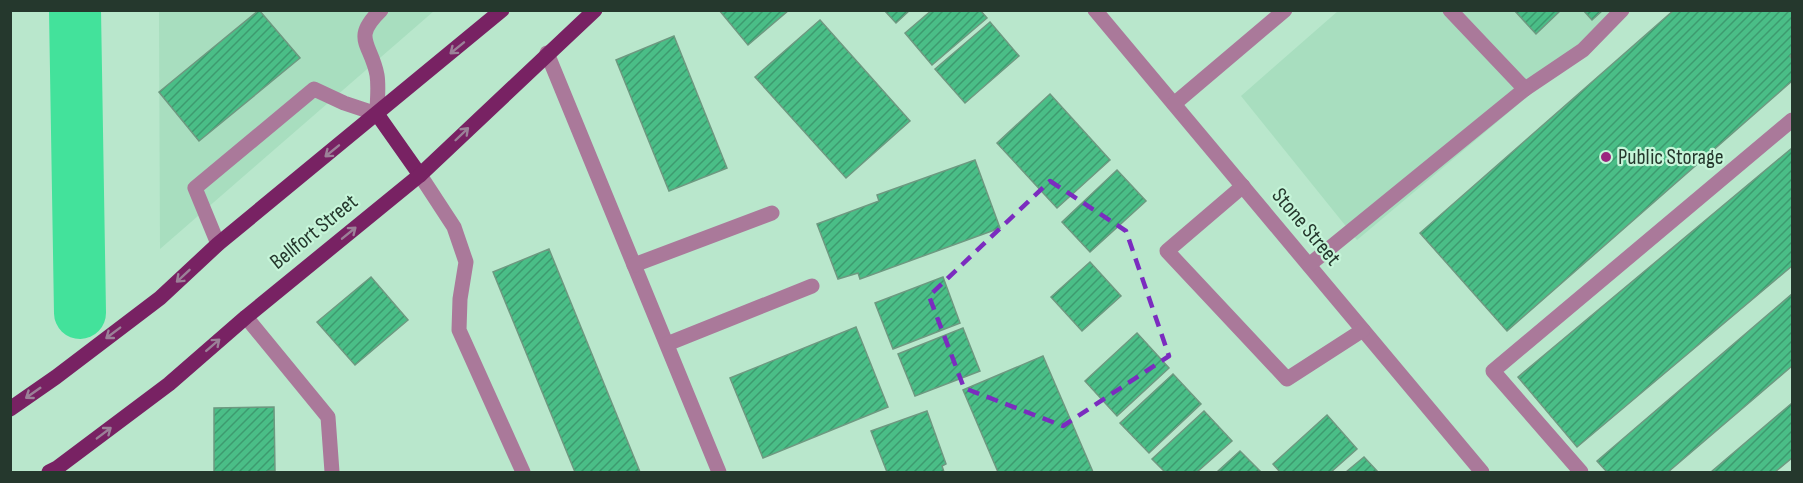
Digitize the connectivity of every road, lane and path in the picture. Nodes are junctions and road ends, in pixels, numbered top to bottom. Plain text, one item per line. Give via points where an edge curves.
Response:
1 (381, 10) edge
2 (502, 10) edge
3 (595, 10) edge
4 (1095, 10) edge
5 (1285, 10) edge
6 (1450, 10) edge
7 (1622, 10) edge
8 (547, 53) junction
9 (1525, 89) junction
10 (1174, 104) junction
11 (377, 114) junction
12 (1792, 120) edge
13 (420, 175) junction
14 (1243, 186) junction
15 (771, 213) dead end
16 (218, 244) junction
17 (634, 265) junction
18 (1309, 265) junction
19 (812, 286) dead end
20 (246, 317) junction
21 (1363, 330) junction
22 (667, 344) junction
23 (10, 409) edge
24 (53, 470) edge
25 (332, 472) edge
26 (523, 472) edge
27 (719, 472) edge
28 (1482, 472) edge
29 (1581, 472) edge

1 - 11 street via 364,30 377,75
2 -> 11 main road
3 - 8 main road, Bellfort Street
4 - 10 street, Stone Street
5 - 10 street
6 - 9 street
7 - 9 street via 1583,50
13 -> 8 main road, Bellfort Street
8 - 17 street
9 - 18 street
10 - 14 street, Stone Street
11 - 13 main road
11 -> 16 main road
11 - 16 street via 314,89 195,188
12 - 29 street via 1492,371
20 -> 13 main road, Bellfort Street
13 - 26 street via 454,227 466,262 459,330
14 - 18 street, Stone Street
14 - 21 street via 1167,251 1287,379
15 - 17 street
16 -> 23 main road via 160,298
17 - 22 street
18 - 21 street, Stone Street
19 - 22 street
24 -> 20 main road, Bellfort Street via 169,384
20 - 25 street via 328,417
21 - 28 street, Stone Street
22 - 27 street

